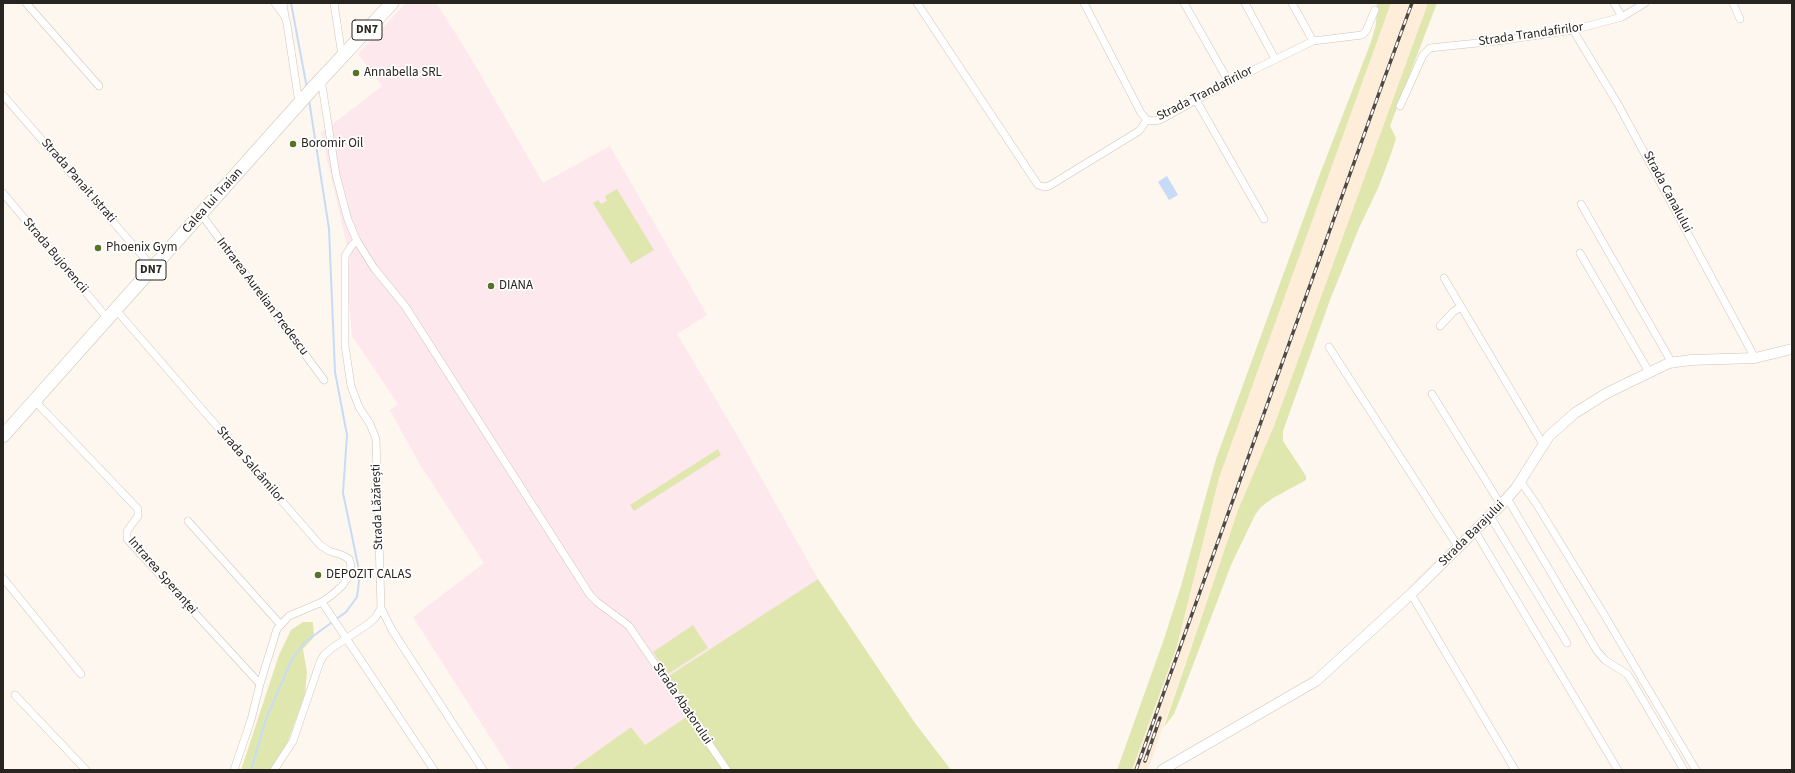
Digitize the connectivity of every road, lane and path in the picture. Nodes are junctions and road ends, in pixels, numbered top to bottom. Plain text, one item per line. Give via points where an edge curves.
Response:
1 (26, 3) edge
2 (275, 3) edge
3 (283, 3) edge
4 (334, 3) edge
5 (392, 3) edge
6 (917, 3) edge
7 (1084, 3) edge
8 (1184, 3) edge
9 (1245, 3) edge
10 (1292, 3) edge
11 (1614, 3) edge
12 (1645, 3) edge
13 (1733, 3) edge
14 (1375, 10) dead end
15 (1622, 16) junction
16 (285, 17) junction
17 (1740, 19) dead end
18 (1573, 30) junction
19 (1313, 41) junction
20 (342, 56) junction
21 (1275, 59) junction
22 (321, 79) junction
23 (1229, 82) junction
24 (99, 86) dead end
25 (3, 94) edge
26 (1196, 100) junction
27 (301, 101) junction
28 (1400, 106) dead end
29 (1147, 120) junction
30 (3, 193) edge
31 (1581, 204) dead end
32 (201, 214) junction
33 (1264, 219) dead end
34 (357, 241) junction
35 (1580, 253) dead end
36 (153, 268) junction
37 (1444, 278) dead end
38 (1461, 307) junction
39 (112, 314) junction
40 (1440, 326) dead end
41 (1329, 347) dead end
42 (1792, 349) edge
43 (1755, 358) junction
44 (1672, 363) junction
45 (1649, 372) junction
46 (324, 380) dead end
47 (1432, 394) dead end
48 (35, 401) junction
49 (3, 436) edge
50 (1543, 444) junction
51 (1520, 482) junction
52 (1504, 502) junction
53 (1490, 516) junction
54 (188, 520) dead end
55 (1475, 531) junction
56 (1459, 548) junction
57 (3, 578) edge
58 (1411, 594) junction
59 (322, 602) junction
60 (381, 608) junction
61 (280, 624) junction
62 (347, 638) junction
63 (1567, 643) dead end
64 (81, 674) dead end
65 (260, 684) junction
66 (15, 696) dead end
67 (276, 769) edge
68 (86, 770) edge
69 (234, 770) edge
70 (434, 770) edge
71 (483, 770) edge
72 (727, 770) edge
73 (1162, 770) edge
74 (1515, 770) edge
75 (1618, 770) edge
76 (1684, 770) edge
77 (1696, 770) edge

1 - 24 street
2 - 16 street
3 - 16 street
4 - 20 street
5 - 20 highway, Calea lui Traian / DN7
6 - 29 street via 1038,185 1049,186 1139,131
7 - 29 street, Strada Trandafirilor
8 - 23 street
9 - 21 street
10 - 19 street
11 - 15 street
12 - 15 street, Strada Trandafirilor
13 - 17 street
14 - 19 street, Strada Trandafirilor via 1362,36
15 - 18 street, Strada Trandafirilor
16 - 27 street
18 - 28 street, Strada Trandafirilor via 1430,48 1423,55
18 - 43 street, Strada Canalului via 1619,106
19 - 21 street, Strada Trandafirilor
20 - 22 highway, Calea lui Traian / DN7
21 - 23 street, Strada Trandafirilor
22 - 27 highway, Calea lui Traian / DN7
22 - 34 street, Strada Abatorului via 336,175 348,220
23 - 26 street, Strada Trandafirilor
25 - 36 street, Strada Panait Istrati
26 - 29 street, Strada Trandafirilor via 1160,120
26 - 33 street
27 - 32 highway, Calea lui Traian / DN7
30 - 39 street, Strada Bujorencii
31 - 44 street
32 - 36 highway, Calea lui Traian / DN7
32 - 46 street, Intrarea Aurelian Predescu
34 - 60 street, Strada Lăzărești via 345,256 346,356 351,386 376,439
34 - 72 street, Strada Abatorului via 374,268 405,306 590,595 629,626
35 - 45 street
36 - 39 highway, Calea lui Traian / DN7
37 - 38 street
38 - 40 street
38 - 50 street
39 - 48 highway, Calea lui Traian / DN7
39 - 59 street, Strada Salcâmilor via 320,545 348,559 351,565 348,577 342,586
41 - 56 street
42 - 43 street, Strada Barajului
43 - 44 street, Strada Barajului
44 - 45 street, Strada Barajului
45 - 50 street, Strada Barajului via 1575,413
47 - 52 street
48 - 49 highway, Calea lui Traian / DN7
48 - 65 street, Intrarea Speranței via 138,509 138,516 127,531 127,539
50 - 51 street, Strada Barajului
51 - 52 street, Strada Barajului
51 - 77 street via 1605,616
52 - 53 street, Strada Barajului
52 - 76 street via 1597,651 1605,660 1627,674 1634,683
53 - 55 street, Strada Barajului
53 - 63 street
54 - 61 street
55 - 56 street, Strada Barajului
55 - 75 street
56 - 58 street, Strada Barajului
57 - 64 street
58 - 73 street, Strada Barajului via 1316,681
58 - 74 street
59 - 61 street via 289,616
59 - 62 street
60 - 62 street via 375,618
60 - 71 street via 392,630
61 - 65 street
62 - 67 street via 332,648 320,662 299,727
62 - 70 street
65 - 69 street
66 - 68 street

